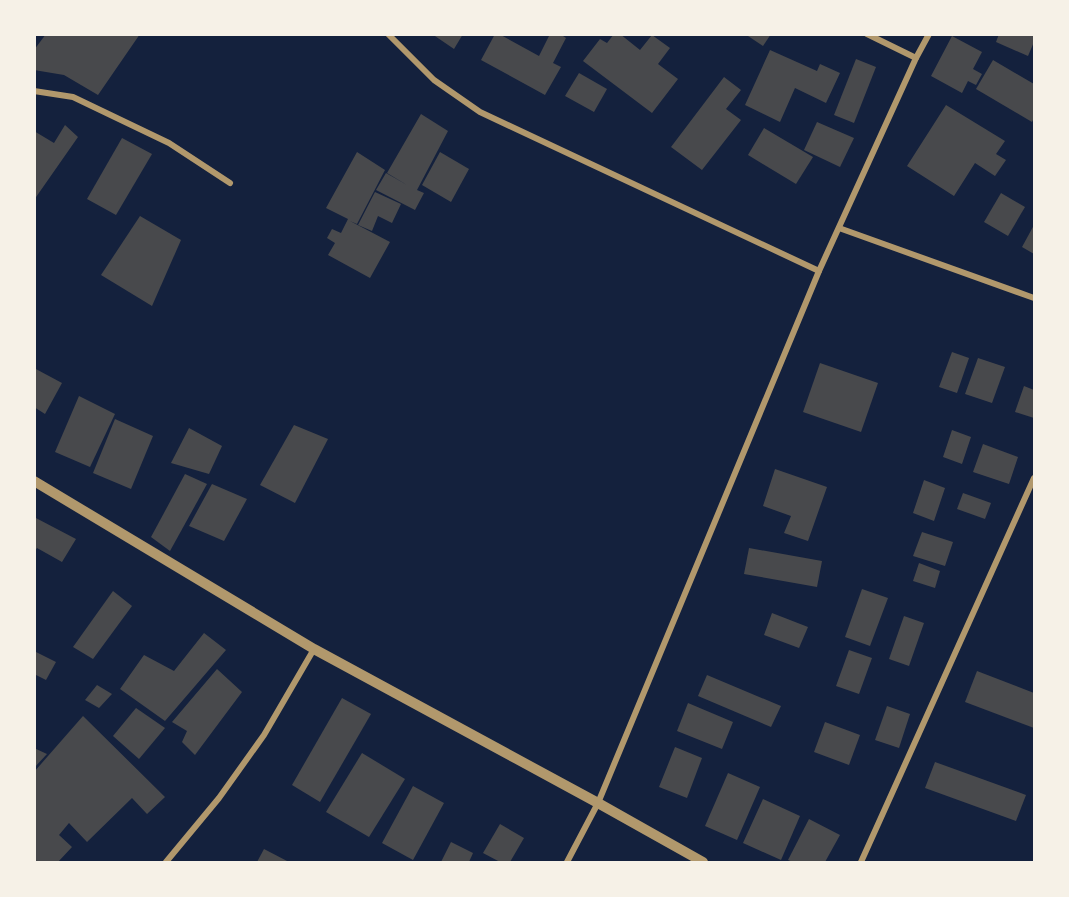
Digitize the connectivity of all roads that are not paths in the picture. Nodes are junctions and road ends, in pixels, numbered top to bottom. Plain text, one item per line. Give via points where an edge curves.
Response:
1 (388, 34) edge
2 (867, 34) edge
3 (929, 34) edge
4 (916, 58) junction
5 (34, 91) edge
6 (230, 183) dead end
7 (839, 228) junction
8 (819, 271) junction
9 (1035, 298) edge
10 (1035, 478) edge
11 (34, 481) edge
12 (314, 649) junction
13 (598, 803) junction
14 (166, 862) edge
15 (567, 862) edge
16 (703, 862) edge
17 (861, 862) edge

1 - 8 street via 434,80 480,112
2 - 4 street
3 - 4 street
4 - 7 street
5 - 6 street via 73,96 169,143
7 - 8 street
7 - 9 street
8 - 13 street
10 - 17 street
11 - 12 street
12 - 13 street
12 - 14 street via 264,735
13 - 15 street
13 - 16 street

